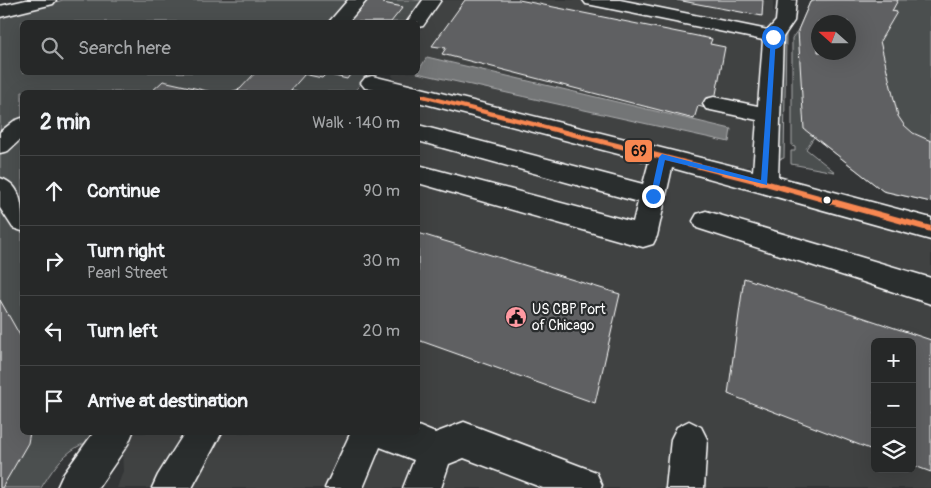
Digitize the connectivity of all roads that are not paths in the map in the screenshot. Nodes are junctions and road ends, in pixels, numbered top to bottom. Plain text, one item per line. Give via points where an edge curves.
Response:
1 (47, 0) edge
2 (358, 0) edge
3 (432, 0) edge
4 (592, 0) edge
5 (786, 0) edge
6 (0, 12) edge
7 (340, 20) edge
8 (417, 20) edge
9 (773, 37) junction
10 (372, 83) edge
11 (401, 90) edge
12 (420, 96) edge
13 (714, 104) dead end
14 (768, 115) junction
15 (20, 128) edge
16 (420, 134) edge
17 (0, 145) edge
18 (662, 157) junction
19 (420, 175) edge
20 (764, 183) junction
21 (0, 188) edge
22 (653, 196) junction
23 (20, 218) edge
24 (706, 221) dead end
25 (931, 229) edge
26 (931, 290) edge
27 (114, 435) edge
28 (203, 435) edge
29 (368, 435) edge
30 (395, 435) edge
31 (689, 439) dead end
32 (435, 451) junction
33 (77, 486) edge
34 (171, 488) edge
35 (344, 488) edge
36 (422, 488) edge
37 (582, 488) edge
38 (685, 488) edge

1 - 6 main road
2 - 7 main road
3 - 8 main road
4 - 9 main road
5 - 9 main road via 785,21
9 - 14 main road
10 - 11 main road
12 - 18 main road
13 - 14 main road
14 - 20 main road
15 - 17 main road
16 - 22 main road
18 - 20 main road
18 - 22 main road
19 - 22 main road via 643,236
20 - 25 main road
21 - 23 main road
24 - 26 main road
27 - 33 main road
28 - 34 main road
29 - 35 main road
30 - 32 main road
31 - 38 main road
32 - 36 main road
32 - 37 main road via 464,440 583,484

